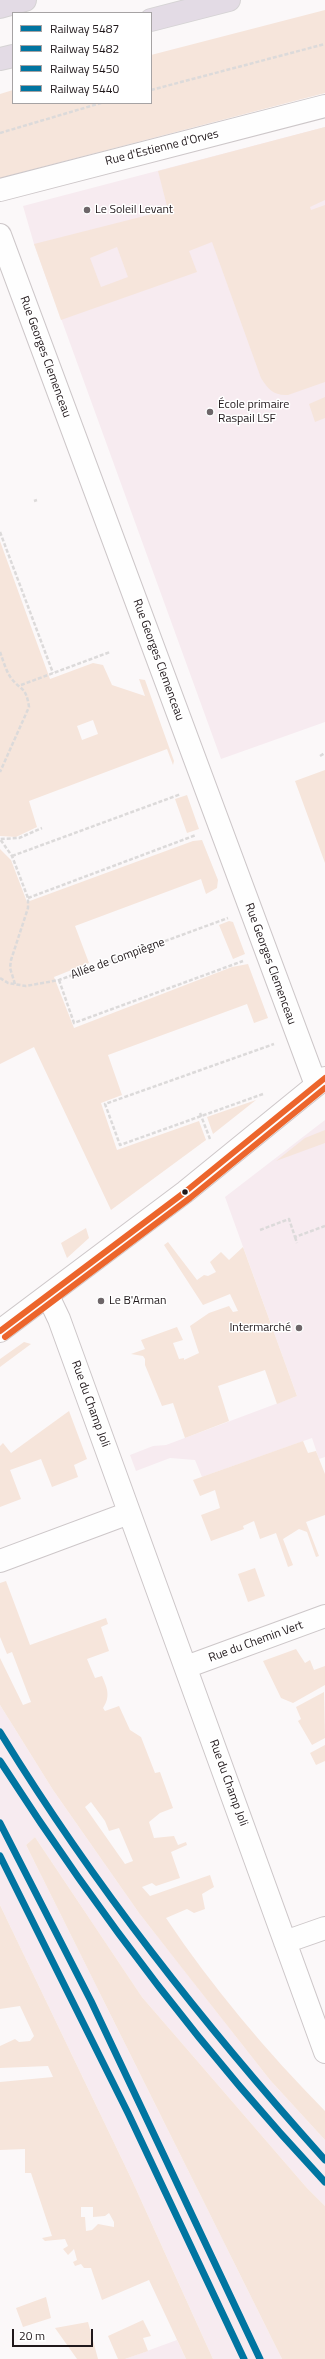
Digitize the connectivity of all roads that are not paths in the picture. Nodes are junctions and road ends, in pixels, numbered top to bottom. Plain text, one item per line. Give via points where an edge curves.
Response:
1 (25, 0) edge
2 (229, 0) edge
3 (0, 7) edge
4 (152, 20) edge
5 (12, 56) edge
6 (0, 59) edge
7 (325, 106) edge
8 (0, 190) edge
9 (0, 235) edge
10 (321, 1082) edge
11 (48, 1296) junction
12 (0, 1331) edge
13 (129, 1514) junction
14 (0, 1561) edge
15 (325, 1616) edge
16 (186, 1667) junction
17 (325, 1928) edge
18 (285, 1942) junction
19 (325, 2052) edge

1 - 3 highway
2 - 4 highway
5 - 6 highway
7 - 8 street, Rue d'Estienne d'Orves
9 - 10 street, Rue Georges Clemenceau
10 - 11 street via 185,1192
11 - 12 street
11 - 13 street, Rue du Champ Joli via 59,1319
13 - 14 street
13 - 16 street, Rue du Champ Joli
15 - 16 street, Rue du Chemin Vert
16 - 18 street, Rue du Champ Joli
17 - 18 street
18 - 19 street, Rue du Champ Joli

